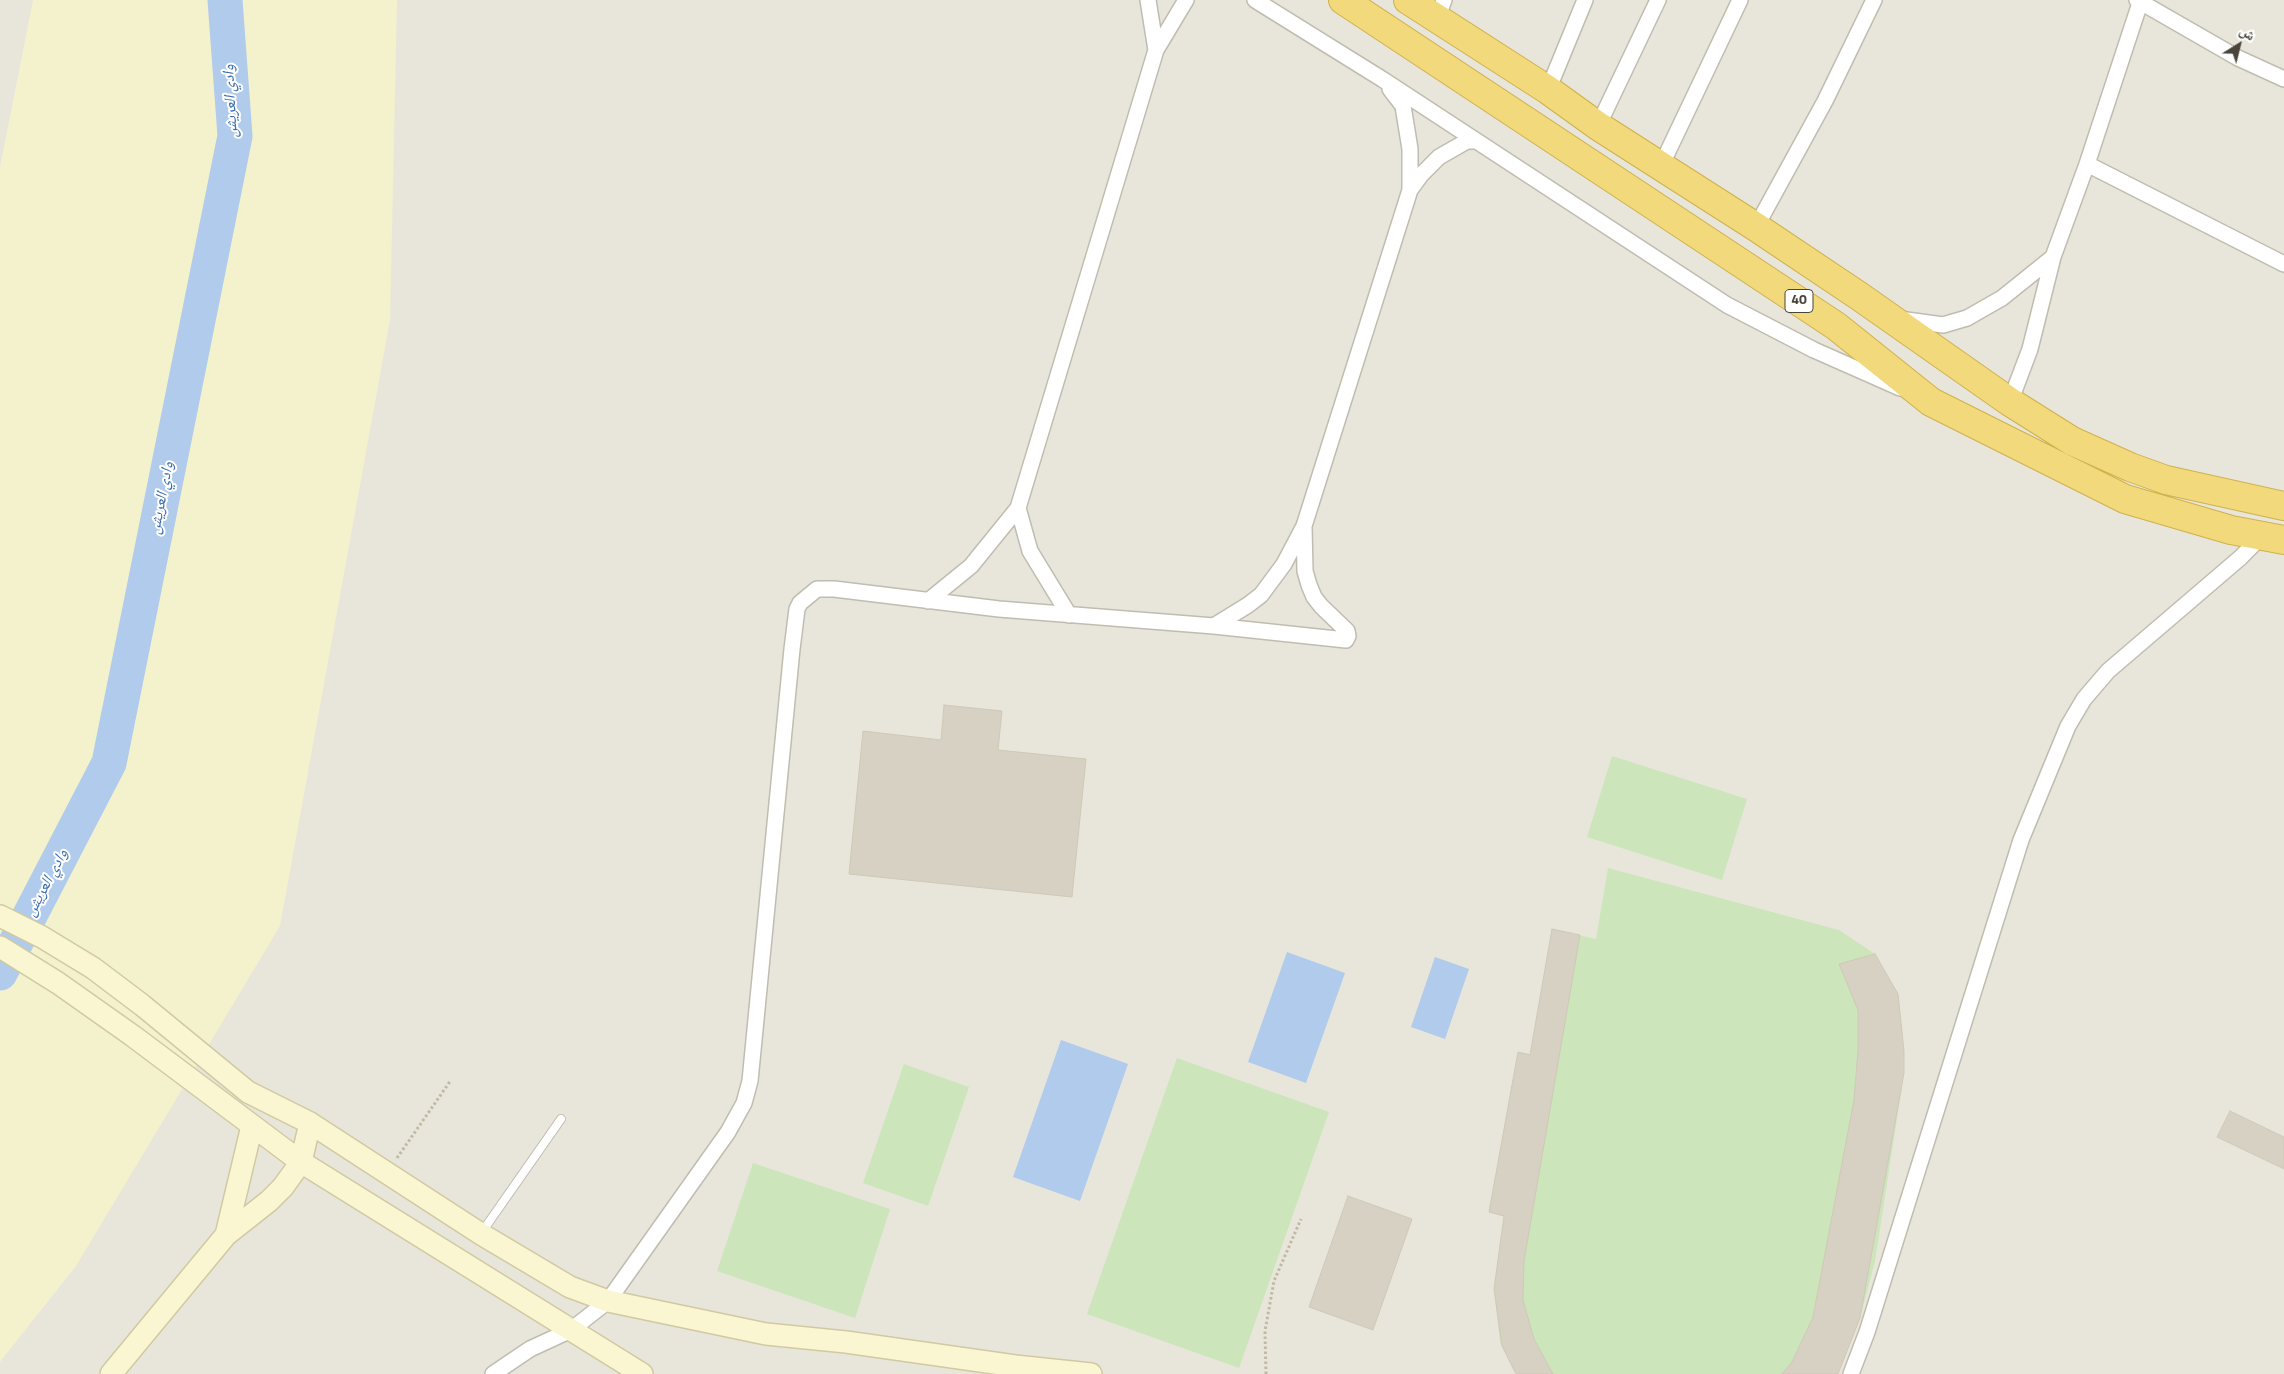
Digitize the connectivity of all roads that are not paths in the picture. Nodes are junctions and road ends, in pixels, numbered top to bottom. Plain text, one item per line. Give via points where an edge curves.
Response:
1 (1148, 0) edge
2 (1186, 0) edge
3 (1255, 0) edge
4 (1343, 0) edge
5 (1408, 0) edge
6 (1585, 0) edge
7 (1658, 0) edge
8 (1740, 0) edge
9 (1874, 0) edge
10 (2139, 0) edge
11 (1441, 10) edge
12 (1156, 50) junction
13 (1382, 79) junction
14 (2284, 79) edge
15 (1548, 90) junction
16 (1598, 126) junction
17 (1475, 141) junction
18 (2087, 164) junction
19 (1660, 166) junction
20 (1410, 190) junction
21 (1756, 227) junction
22 (2053, 257) junction
23 (2284, 264) edge
24 (1859, 296) junction
25 (1891, 318) junction
26 (1836, 326) junction
27 (1931, 402) junction
28 (2010, 402) junction
29 (2284, 506) edge
30 (1018, 508) junction
31 (1304, 526) junction
32 (2274, 538) edge
33 (928, 601) junction
34 (1068, 615) junction
35 (1214, 626) junction
36 (0, 916) edge
37 (0, 947) edge
38 (561, 1119) dead end
39 (310, 1123) junction
40 (252, 1126) junction
41 (302, 1162) junction
42 (481, 1234) junction
43 (226, 1235) junction
44 (608, 1300) junction
45 (571, 1330) junction
46 (1015, 1370) edge
47 (111, 1374) edge
48 (493, 1374) edge
49 (642, 1374) edge
50 (1091, 1374) edge
51 (1851, 1374) edge

1 - 12 street
2 - 12 street
3 - 13 street
4 - 26 highway, 40
5 - 11 highway, 40
6 - 15 street
7 - 16 street
8 - 19 street
9 - 21 street via 1825,101
10 - 14 street via 2238,58
10 - 18 street
11 - 15 highway, 40
12 - 30 street
13 - 17 street
13 - 20 street via 1403,106 1410,149
15 - 16 highway, 40
16 - 19 highway, 40
17 - 20 street via 1467,141 1439,157
17 - 27 street via 1727,305 1814,350
18 - 22 street
18 - 23 street
19 - 21 highway, 40
20 - 31 street
21 - 24 highway, 40
22 - 25 street via 2002,298 1967,318 1943,325
22 - 28 street via 2030,349
24 - 25 highway, 40
24 - 26 highway
25 - 28 highway, 40
26 - 27 highway, 40
27 - 32 highway, 40 via 2125,499 2231,530
28 - 29 highway, 40 via 2072,441 2130,467 2166,480
30 - 33 street via 971,566
30 - 34 street via 1030,551
31 - 35 street via 1284,564 1261,595
31 - 35 street via 1309,585 1321,606 1347,631 1347,639
32 - 51 street via 2108,671 2084,699 2068,726 2021,840
33 - 34 street
33 - 44 street via 817,589 797,609 750,1081 744,1103 728,1132
34 - 35 street
36 - 39 street via 93,968 248,1092
37 - 40 street via 133,1036
38 - 42 lane
39 - 41 street
39 - 42 street
40 - 41 street
40 - 43 street
41 - 43 street via 269,1201
41 - 45 street
42 - 44 street via 570,1287
43 - 47 street
44 - 45 street
44 - 46 street via 766,1334 846,1342
45 - 48 street via 530,1349
45 - 49 street
46 - 50 street

